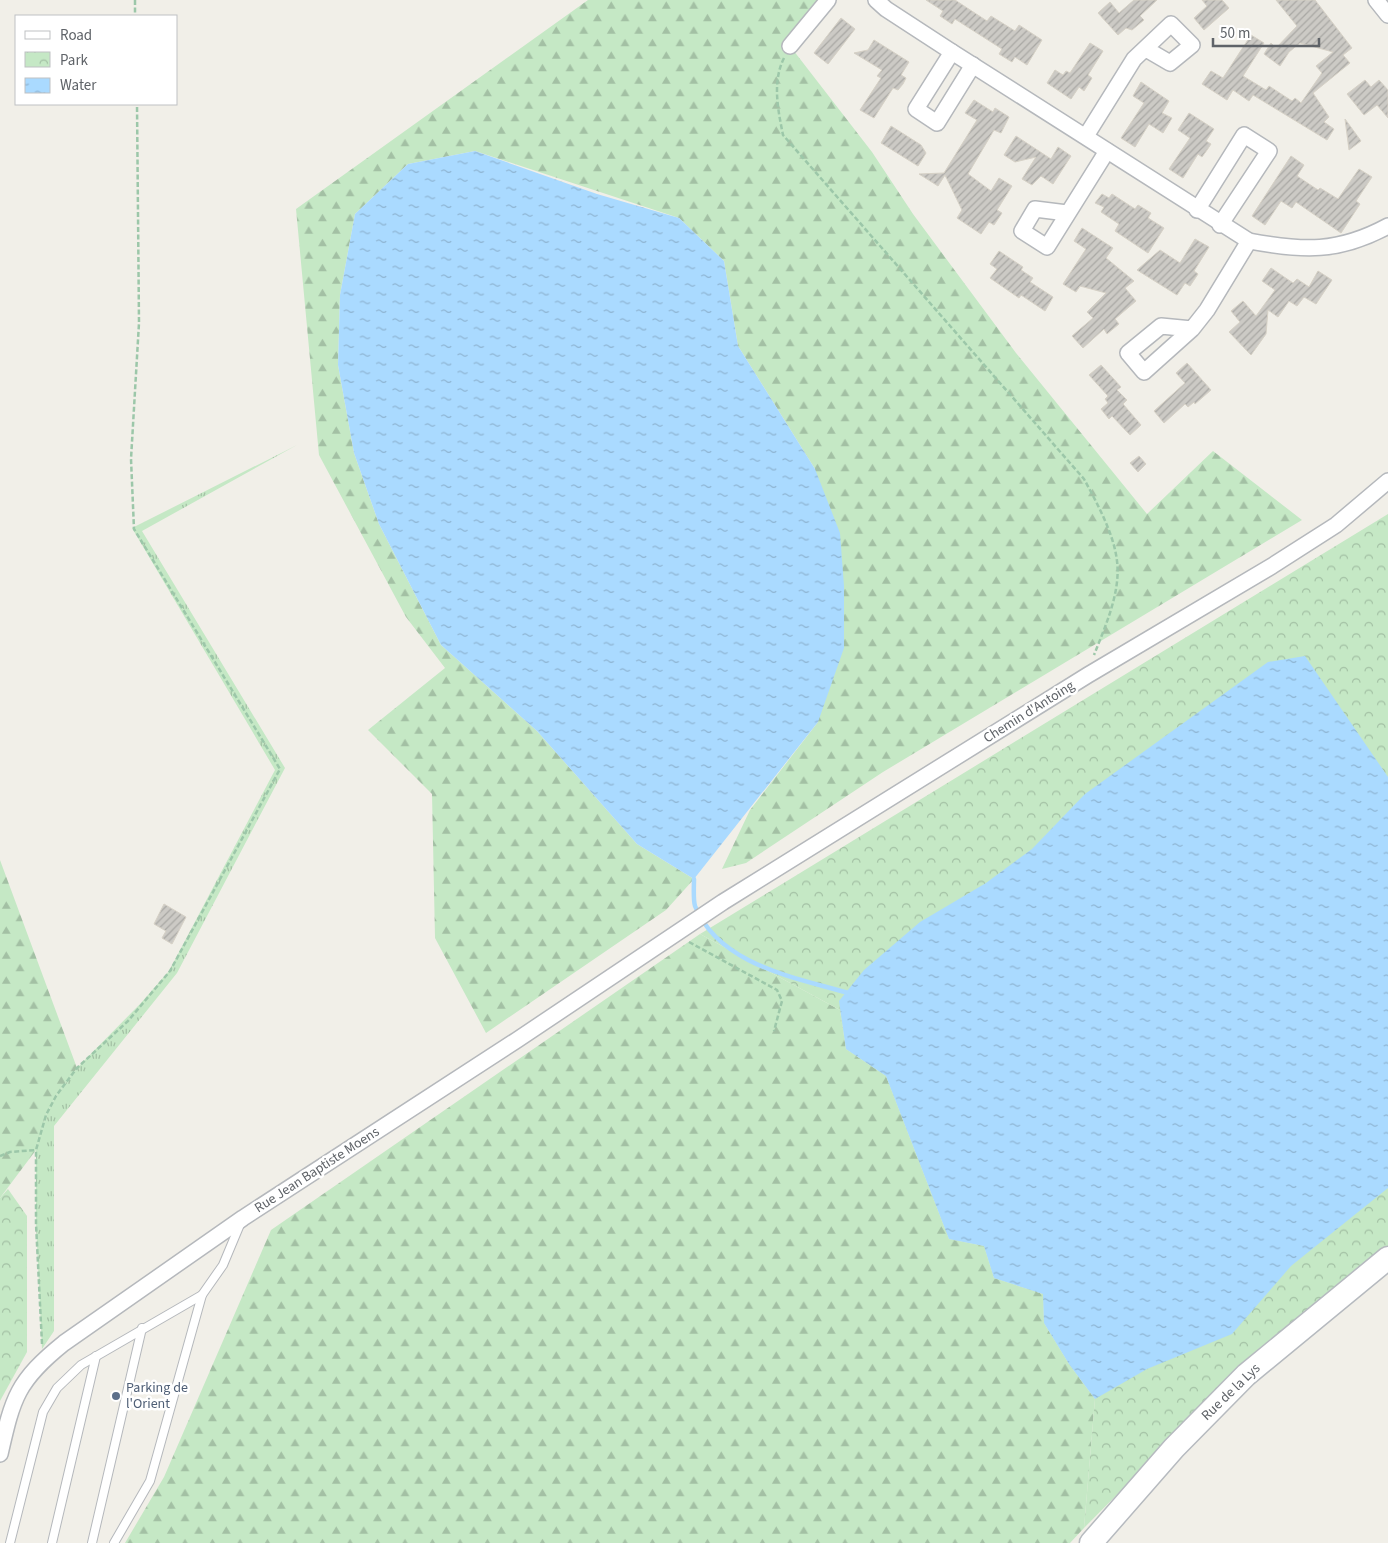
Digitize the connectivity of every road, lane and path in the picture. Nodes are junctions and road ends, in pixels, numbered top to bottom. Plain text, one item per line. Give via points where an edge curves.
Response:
1 (135, 0) edge
2 (828, 0) edge
3 (876, 0) edge
4 (1376, 0) edge
5 (1388, 14) edge
6 (136, 15) edge
7 (790, 46) joint
8 (1146, 49) dead end
9 (952, 52) junction
10 (973, 65) junction
11 (136, 105) edge
12 (1086, 136) junction
13 (1107, 151) junction
14 (1197, 210) junction
15 (1067, 213) dead end
16 (1220, 225) junction
17 (1388, 226) edge
18 (1249, 241) junction
19 (1192, 328) dead end
20 (1388, 481) edge
21 (1088, 675) junction
22 (683, 933) junction
23 (774, 1031) dead end
24 (36, 1150) junction
25 (0, 1156) edge
26 (243, 1218) junction
27 (1388, 1258) edge
28 (202, 1295) junction
29 (142, 1328) junction
30 (96, 1356) junction
31 (40, 1362) junction
32 (0, 1454) edge
33 (10, 1543) edge
34 (52, 1543) edge
35 (92, 1543) edge
36 (114, 1543) edge
37 (1091, 1543) edge

1 - 6 path
2 - 7 street
3 - 9 street
4 - 5 street
7 - 21 path via 779,67 776,95 783,135 1065,456 1084,479 1104,517 1117,561 1116,581 1105,627
8 - 12 street via 1134,58
9 - 10 street
9 - 10 street via 916,109 937,123
10 - 12 street
11 - 24 path via 139,323 130,459 134,529 280,769 170,971 128,1022 77,1068 56,1096 40,1131
12 - 13 street
13 - 14 street
13 - 15 street
14 - 16 street
14 - 16 street via 1244,135 1269,151
16 - 18 street
17 - 18 street via 1335,247 1293,249
18 - 19 street via 1207,310
20 - 21 street, Chemin d'Antoing via 1336,525
21 - 22 street, Chemin d'Antoing via 723,902
22 - 23 path via 777,990 782,1000
22 - 26 street, Rue Jean Baptiste Moens
24 - 25 path
24 - 31 path
26 - 28 lane via 223,1265
26 - 31 street, Rue Jean Baptiste Moens
27 - 37 main road, Rue de la Lys via 1246,1375 1174,1448
28 - 29 lane
28 - 36 lane via 150,1480
29 - 30 lane
29 - 35 lane
30 - 33 lane via 81,1365 57,1388 43,1412
30 - 34 lane
31 - 32 street, Rue Jean Baptiste Moens via 11,1406

